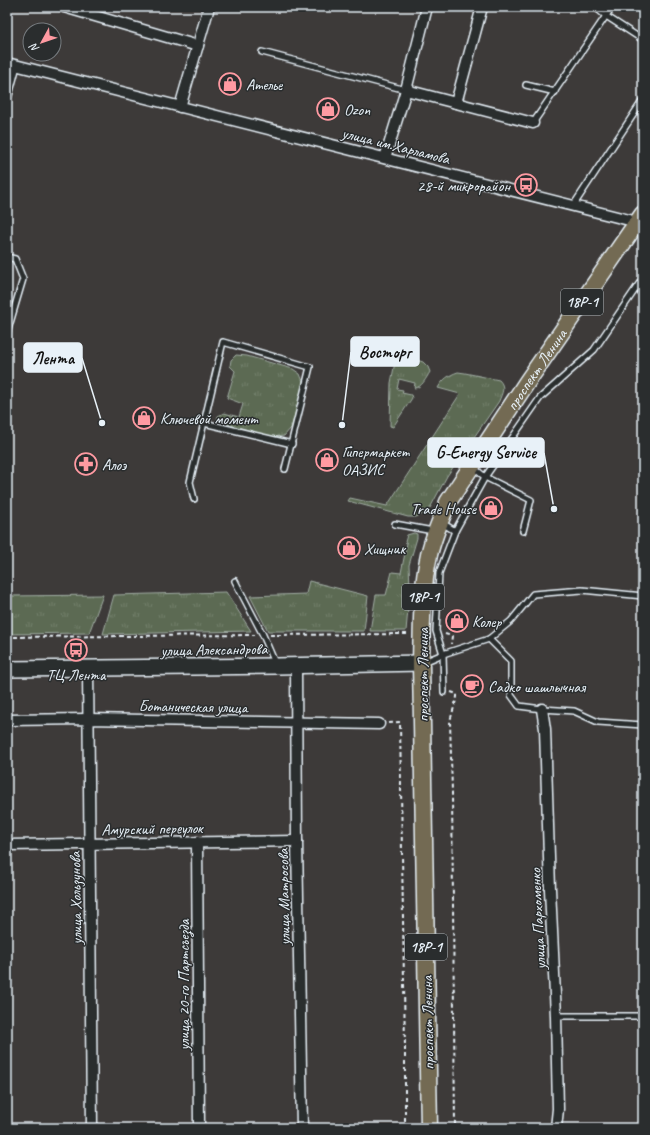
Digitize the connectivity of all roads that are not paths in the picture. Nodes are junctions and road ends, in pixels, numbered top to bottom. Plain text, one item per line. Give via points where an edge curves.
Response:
1 (64, 7) edge
2 (209, 7) edge
3 (427, 7) edge
4 (482, 7) edge
5 (595, 7) edge
6 (612, 7) edge
7 (606, 16) junction
8 (643, 40) edge
9 (198, 46) junction
10 (262, 52) dead end
11 (7, 63) edge
12 (17, 66) junction
13 (526, 85) dead end
14 (406, 90) junction
15 (555, 92) junction
16 (643, 100) edge
17 (7, 103) edge
18 (456, 103) junction
19 (180, 107) junction
20 (534, 123) joint
21 (385, 158) junction
22 (573, 206) junction
23 (640, 218) edge
24 (7, 257) edge
25 (643, 278) edge
26 (7, 333) edge
27 (204, 423) junction
28 (292, 444) junction
29 (471, 466) junction
30 (285, 469) dead end
31 (485, 477) junction
32 (194, 499) dead end
33 (395, 524) dead end
34 (438, 527) junction
35 (455, 531) junction
36 (523, 531) dead end
37 (235, 581) dead end
38 (643, 596) edge
39 (489, 639) junction
40 (442, 654) junction
41 (421, 663) junction
42 (277, 666) junction
43 (296, 666) junction
44 (88, 668) junction
45 (7, 669) edge
46 (444, 692) dead end
47 (542, 709) junction
48 (88, 719) junction
49 (7, 720) edge
50 (297, 723) junction
51 (379, 724) dead end
52 (643, 725) edge
53 (297, 841) junction
54 (197, 842) junction
55 (89, 844) junction
56 (7, 845) edge
57 (556, 1016) junction
58 (643, 1016) edge
59 (92, 1128) edge
60 (199, 1128) edge
61 (302, 1128) edge
62 (429, 1128) edge
63 (556, 1128) edge

1 - 9 street
2 - 9 street
3 - 14 street
4 - 18 street
5 - 7 lane
6 - 7 lane
7 - 8 lane
7 - 15 lane
9 - 19 street
10 - 14 lane
11 - 12 street, улица им.Харламова
12 - 17 lane
12 - 19 street, улица им.Харламова
13 - 15 lane
14 - 18 street
14 - 21 street
15 - 20 lane
16 - 22 lane
18 - 20 street
19 - 21 street, улица им.Харламова
21 - 22 street, улица им.Харламова
22 - 23 street, улица им.Харламова
23 - 29 main road, проспект Ленина / 18Р-1
24 - 26 lane via 15,259 23,279
25 - 31 lane via 594,350 540,398
27 - 28 lane
27 - 28 lane via 223,342 310,367
27 - 32 lane via 190,482
28 - 30 lane
29 - 31 lane
29 - 34 main road, проспект Ленина / 18Р-1 via 448,502
31 - 35 lane
31 - 36 lane via 531,500
33 - 34 lane
34 - 35 lane
34 - 41 main road, проспект Ленина / 18Р-1 via 429,554 425,580
35 - 40 lane via 439,573 436,631
37 - 42 lane
38 - 39 lane via 582,590 533,594 511,621
39 - 40 lane
39 - 47 lane via 511,661 511,695 519,706
40 - 41 lane
40 - 46 lane
41 - 43 main road, улица Александрова
41 - 62 main road, проспект Ленина / 18Р-1
42 - 43 main road, улица Александрова
42 - 44 main road, улица Александрова
43 - 50 street, улица Матросова
44 - 45 main road, улица Александрова
44 - 48 street, улица Хользунова
47 - 52 lane via 574,711 598,722
47 - 57 street, улица Пархоменко via 545,729
48 - 49 street, Ботаническая улица
48 - 50 street, Ботаническая улица
48 - 55 street, улица Хользунова
50 - 51 street, Ботаническая улица
50 - 53 street, улица Матросова
53 - 54 street, Амурский переулок
53 - 61 street, улица Матросова
54 - 55 street, Амурский переулок
54 - 60 street, улица 20-го Партсъезда
55 - 56 street, Амурский переулок
55 - 59 street, улица Хользунова
57 - 58 lane
57 - 63 street, улица Пархоменко

